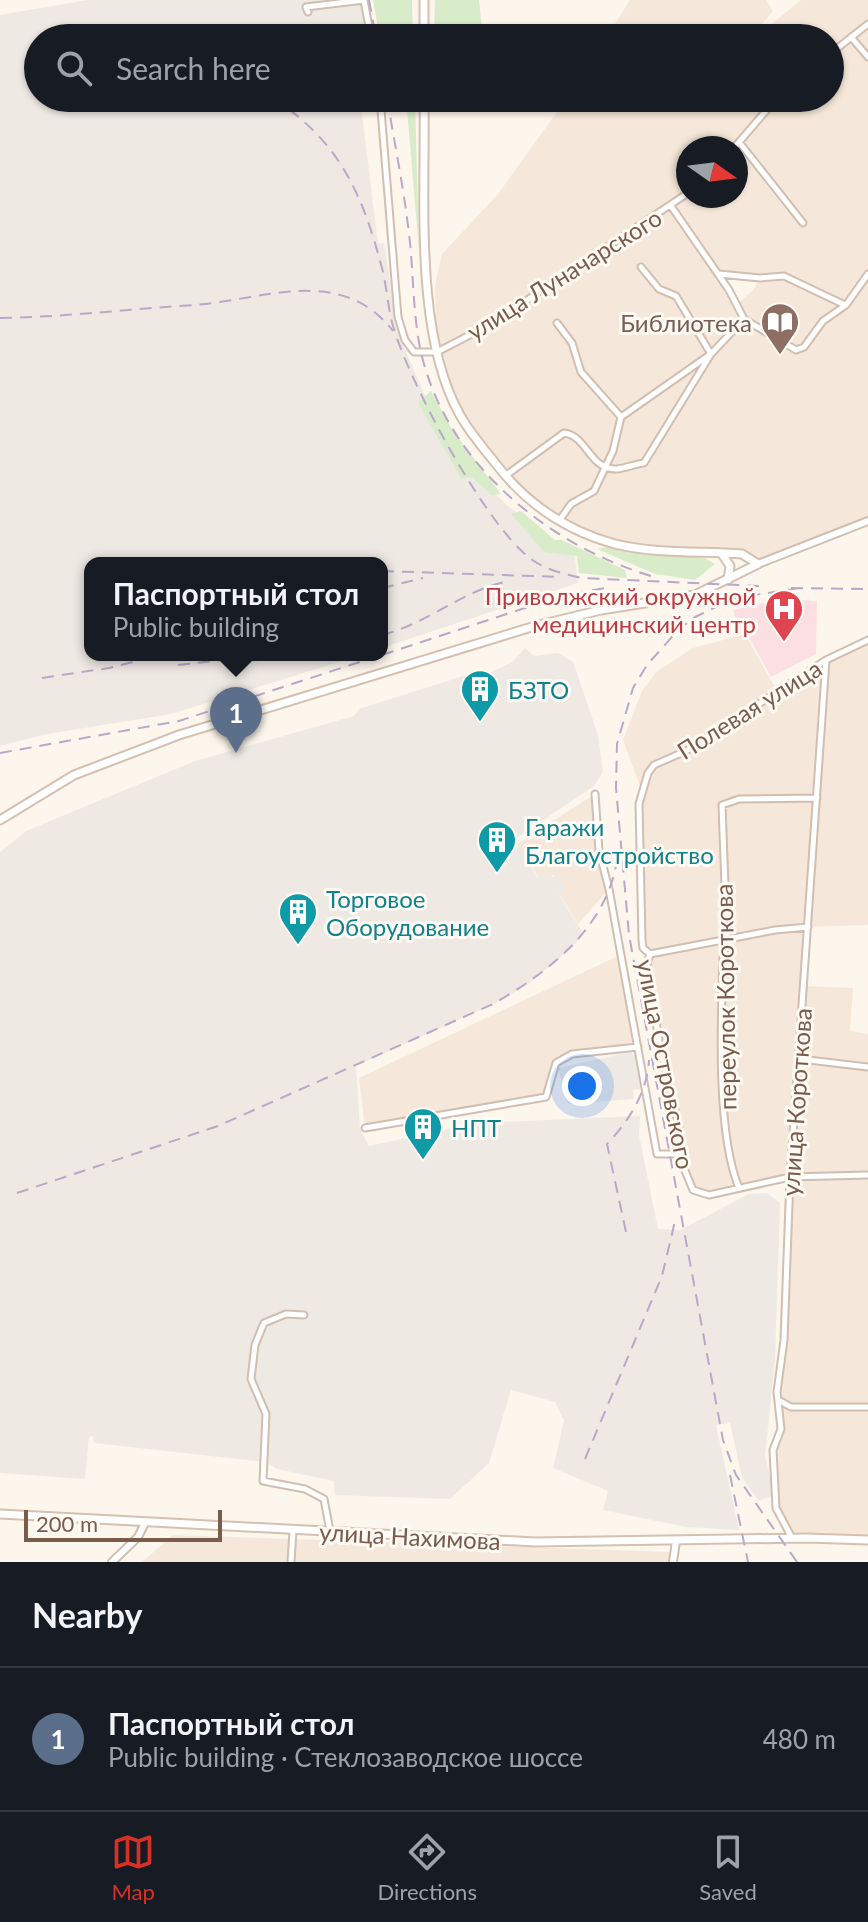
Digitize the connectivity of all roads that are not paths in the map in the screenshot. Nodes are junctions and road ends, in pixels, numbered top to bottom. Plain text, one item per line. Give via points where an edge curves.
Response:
1 (364, 0) edge
2 (424, 0) edge
3 (308, 12) dead end
4 (368, 24) edge
5 (424, 24) edge
6 (868, 24) edge
7 (851, 37) junction
8 (844, 43) edge
9 (868, 57) edge
10 (381, 112) edge
11 (424, 112) edge
12 (765, 112) edge
13 (744, 136) edge
14 (748, 153) edge
15 (676, 202) edge
16 (671, 206) junction
17 (803, 223) dead end
18 (641, 267) dead end
19 (717, 273) junction
20 (868, 274) edge
21 (846, 305) junction
22 (744, 319) junction
23 (557, 323) dead end
24 (437, 352) junction
25 (711, 354) junction
26 (621, 417) junction
27 (605, 467) junction
28 (505, 476) junction
29 (559, 521) junction
30 (868, 521) edge
31 (722, 554) junction
32 (758, 564) junction
33 (728, 580) junction
34 (868, 640) edge
35 (826, 660) junction
36 (641, 789) joint
37 (595, 794) dead end
38 (817, 798) junction
39 (0, 820) edge
40 (808, 927) junction
41 (727, 941) junction
42 (650, 954) junction
43 (638, 1047) junction
44 (800, 1059) junction
45 (868, 1067) edge
46 (365, 1128) dead end
47 (678, 1154) junction
48 (868, 1175) edge
49 (790, 1177) junction
50 (739, 1188) junction
51 (304, 1315) dead end
52 (779, 1401) junction
53 (868, 1407) edge
54 (0, 1514) edge
55 (145, 1523) junction
56 (293, 1531) junction
57 (330, 1532) junction
58 (792, 1538) junction
59 (868, 1540) edge
60 (676, 1541) junction
61 (112, 1562) edge
62 (291, 1562) edge
63 (673, 1562) edge

1 - 3 street via 306,7
1 - 4 street
2 - 5 main road
6 - 7 street
7 - 8 street
7 - 9 street
10 - 24 street via 398,317 414,352
11 - 24 main road via 428,301
12 - 13 street
14 - 17 street
15 - 16 street, улица Луначарского
16 - 19 street
16 - 24 street, улица Луначарского via 511,313
18 - 25 street via 659,289 676,296
19 - 21 street via 784,276
19 - 22 street
20 - 21 street
21 - 22 street via 823,321 804,347 791,348
22 - 25 street
23 - 26 street via 572,343 581,372
24 - 28 main road via 460,416
25 - 26 street
25 - 27 street via 644,463
26 - 27 street
27 - 28 street via 578,438 564,433
27 - 29 street via 591,495 571,504
28 - 29 main road
29 - 31 main road via 618,544
30 - 32 street
31 - 32 main road via 749,556
31 - 33 main road via 730,566
32 - 33 main road
33 - 39 main road via 695,595 535,626 246,712 74,775
34 - 35 street, Полевая улица
35 - 36 street, Полевая улица via 688,750 654,765
35 - 38 street, улица Короткова
36 - 42 street, улица Островского via 642,940
37 - 43 street via 599,851
38 - 40 street, улица Короткова
38 - 41 street, переулок Короткова via 739,799 722,805
40 - 41 street
40 - 44 street, улица Короткова
41 - 42 street
41 - 50 street, переулок Короткова via 722,970 724,1074
42 - 47 street, улица Островского via 647,964 659,1041 680,1131
43 - 46 street via 572,1054 556,1063 546,1097
43 - 47 street via 657,1154
44 - 45 street
44 - 49 street, улица Короткова
47 - 50 street, улица Островского via 696,1193
48 - 49 street
49 - 50 street
49 - 52 street, улица Короткова
51 - 57 street via 286,1314 264,1323 255,1345 251,1379 266,1414 263,1481 305,1489 324,1499
52 - 53 street via 791,1407
52 - 58 street, улица Короткова via 781,1429 773,1450 776,1508
54 - 55 main road, улица Нахимова
55 - 56 main road, улица Нахимова
55 - 61 street
56 - 57 main road, улица Нахимова
56 - 62 street
57 - 60 main road, улица Нахимова via 574,1543
58 - 59 main road, улица Нахимова
58 - 60 main road, улица Нахимова
60 - 63 street

